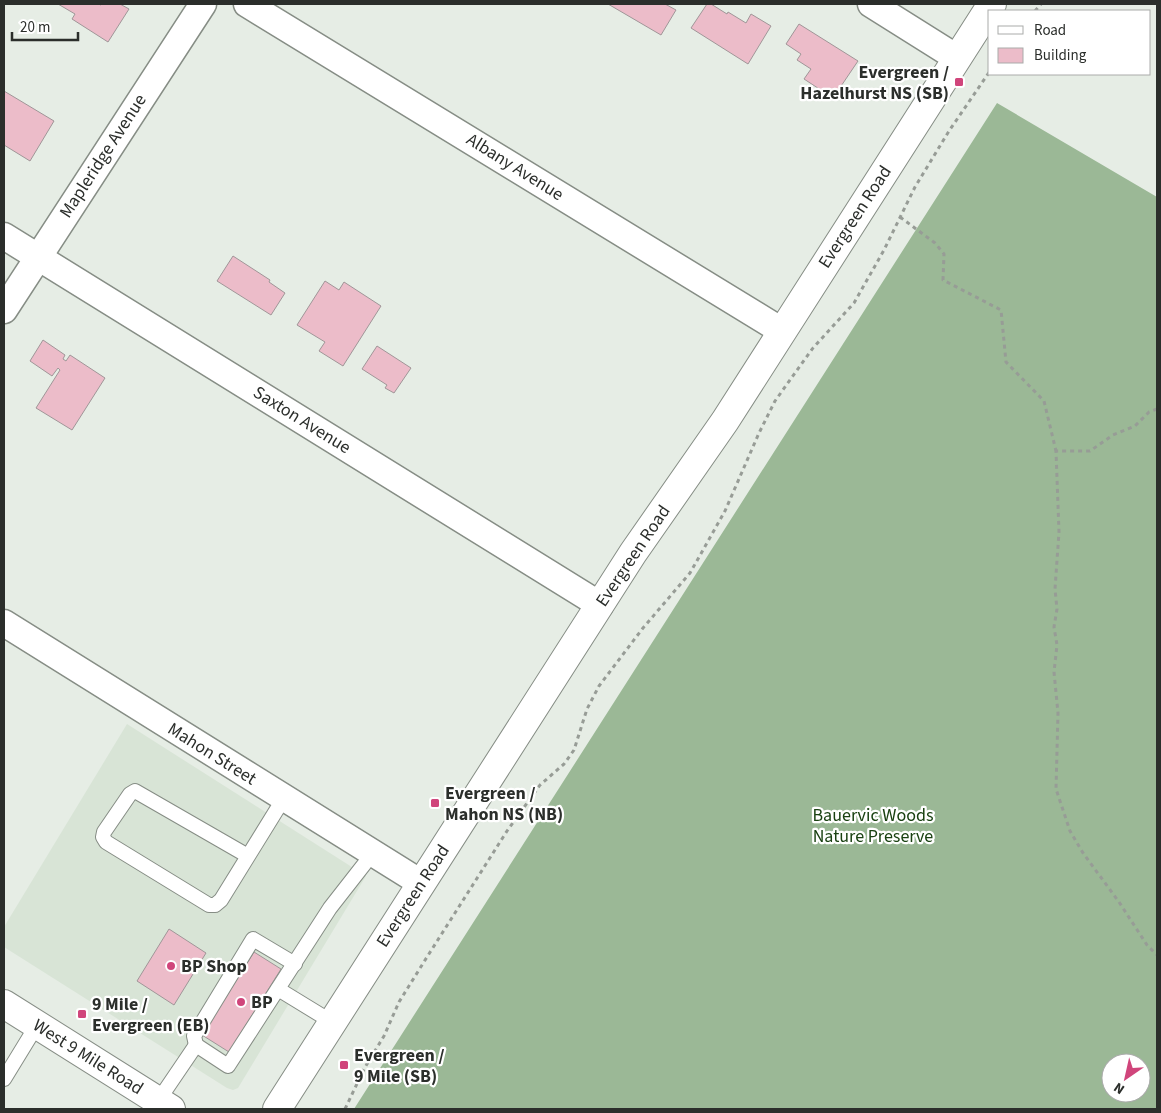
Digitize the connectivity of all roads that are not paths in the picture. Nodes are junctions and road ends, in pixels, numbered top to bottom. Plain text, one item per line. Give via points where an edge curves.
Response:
1 (203, 4) edge
2 (247, 4) edge
3 (871, 4) edge
4 (988, 10) edge
5 (957, 58) junction
6 (4, 236) edge
7 (38, 256) junction
8 (4, 310) edge
9 (782, 331) junction
10 (600, 605) junction
11 (4, 623) edge
12 (284, 798) junction
13 (373, 853) junction
14 (248, 856) junction
15 (421, 884) junction
16 (295, 964) junction
17 (278, 988) junction
18 (4, 1004) edge
19 (332, 1022) junction
20 (37, 1025) junction
21 (196, 1045) junction
22 (4, 1079) edge
23 (165, 1105) edge
24 (277, 1109) edge

1 - 7 street, Mapleridge Avenue
2 - 9 street, Albany Avenue
3 - 5 street
4 - 5 main road, Evergreen Road
5 - 9 main road, Evergreen Road
6 - 7 street, Saxton Avenue
7 - 8 street, Mapleridge Avenue
7 - 10 street, Saxton Avenue
9 - 10 main road, Evergreen Road via 710,444
10 - 15 main road, Evergreen Road
11 - 12 street, Mahon Street
12 - 13 street, Mahon Street
12 - 14 lane
13 - 15 street, Mahon Street
13 - 16 lane via 330,908
14 - 14 lane via 221,900 209,905 106,842 104,832 135,791
15 - 19 main road, Evergreen Road
16 - 17 lane
16 - 21 lane via 253,939 194,1036
17 - 19 lane
17 - 21 lane via 228,1066
18 - 20 main road, West 9 Mile Road
19 - 24 main road, Evergreen Road
20 - 22 lane
20 - 23 main road, West 9 Mile Road
21 - 23 lane

